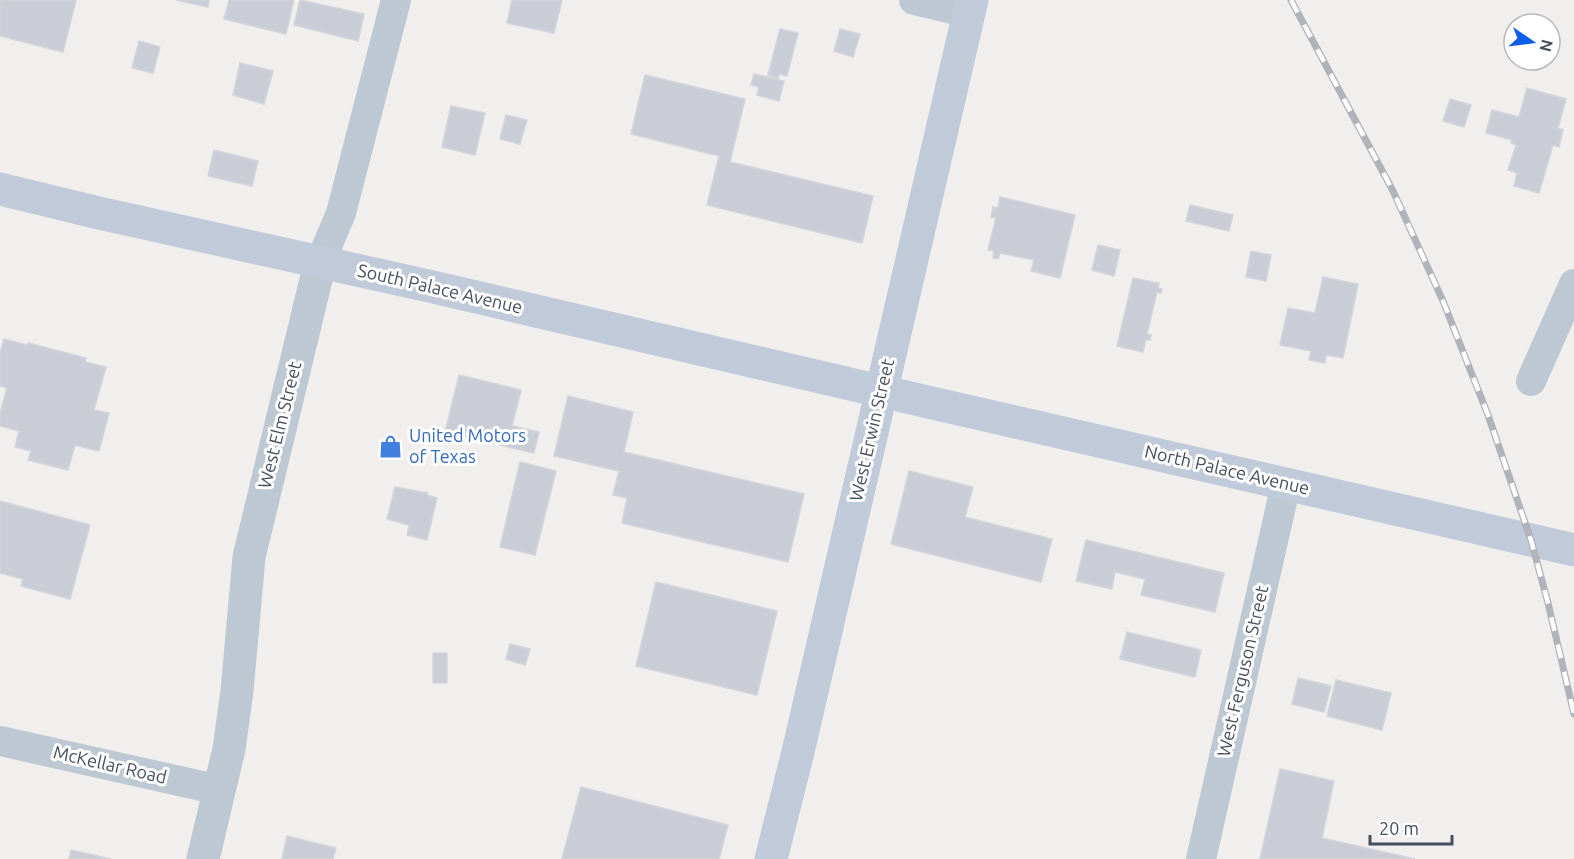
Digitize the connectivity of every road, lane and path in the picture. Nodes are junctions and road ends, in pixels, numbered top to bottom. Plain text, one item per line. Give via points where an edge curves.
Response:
1 (396, 0) edge
2 (914, 0) edge
3 (970, 7) edge
4 (0, 189) edge
5 (320, 263) junction
6 (1574, 284) edge
7 (1532, 381) dead end
8 (880, 392) junction
9 (1286, 484) junction
10 (1574, 550) edge
11 (0, 741) edge
12 (220, 790) junction
13 (203, 859) edge
14 (771, 859) edge
15 (1201, 859) edge

1 - 5 street, West Elm Street via 340,213
2 - 3 street
3 - 8 main road, West Erwin Street
4 - 5 main road, South Palace Avenue
5 - 8 main road, South Palace Avenue
5 - 12 street, West Elm Street via 249,557 233,724
6 - 7 street
8 - 9 main road, North Palace Avenue
8 - 14 main road, West Erwin Street
9 - 10 main road, North Palace Avenue
9 - 15 street, West Ferguson Street
11 - 12 street, McKellar Road
12 - 13 street, West Elm Street

